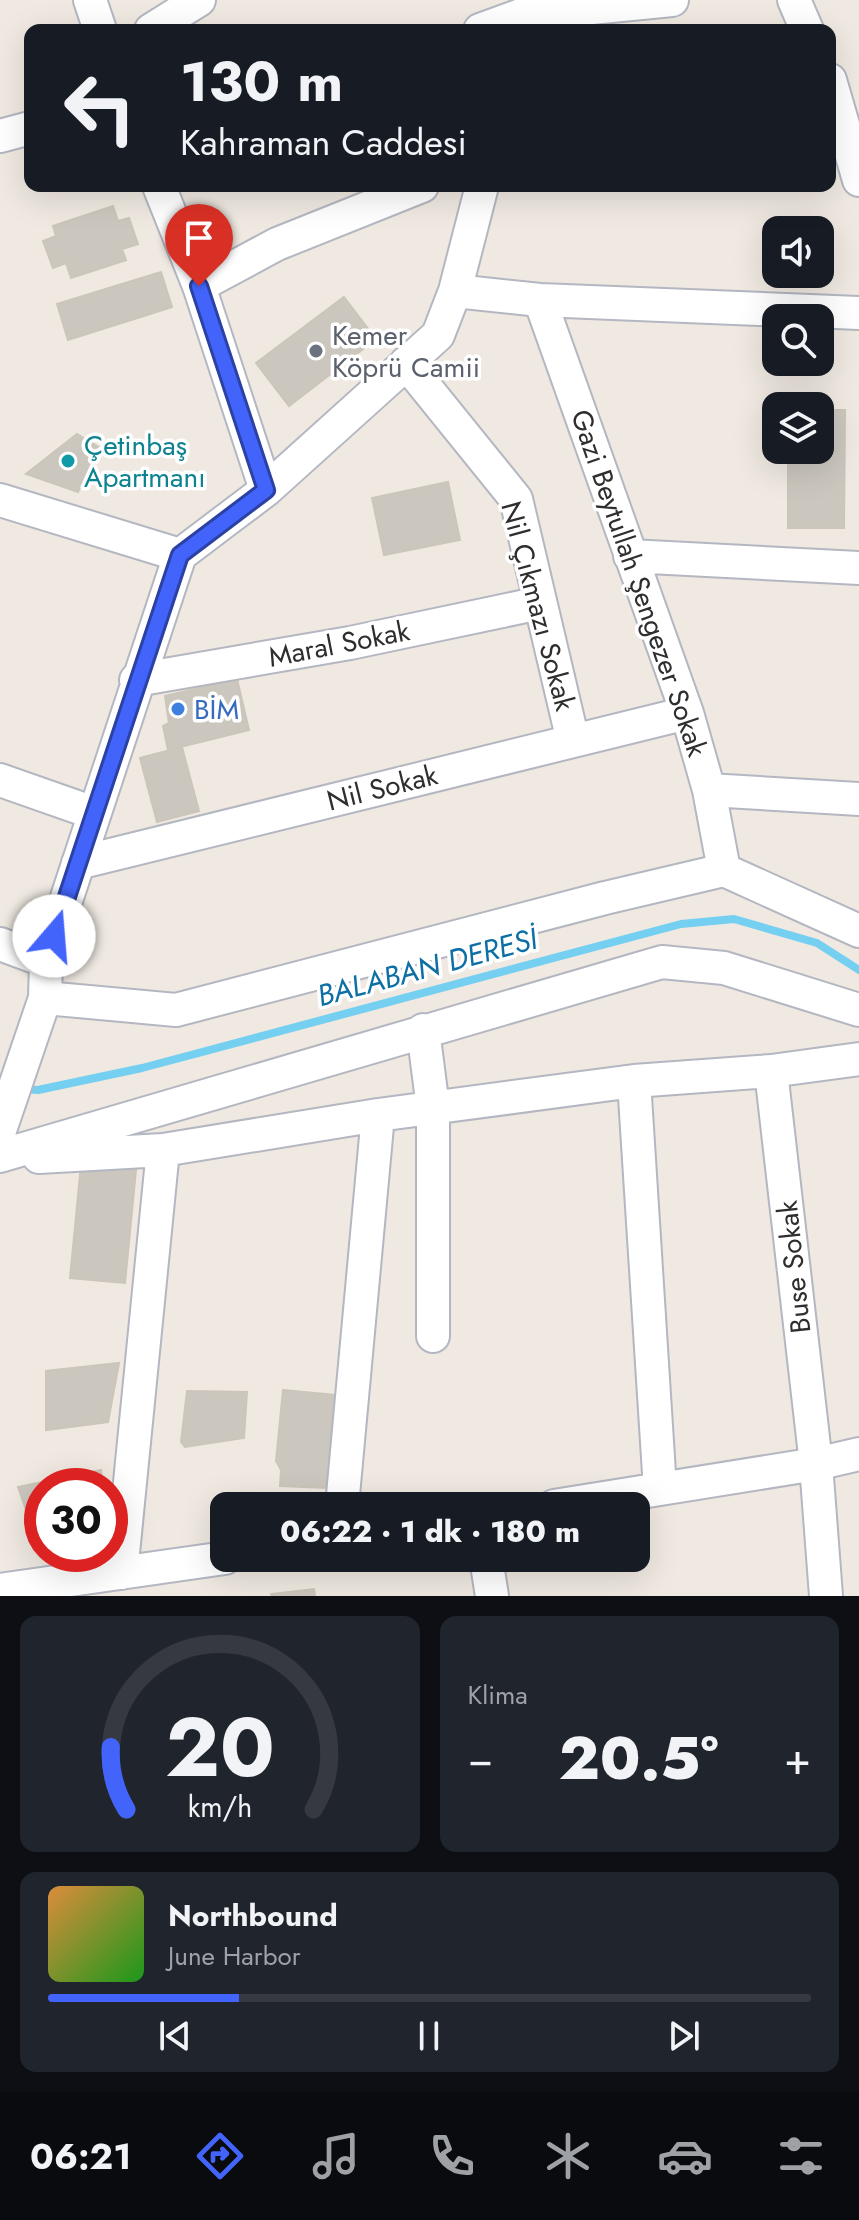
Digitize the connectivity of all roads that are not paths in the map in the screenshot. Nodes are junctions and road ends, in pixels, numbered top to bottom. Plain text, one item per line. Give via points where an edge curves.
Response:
1 (90, 0) edge
2 (199, 0) edge
3 (672, 0) edge
4 (794, 0) edge
5 (519, 11) edge
6 (98, 24) edge
7 (161, 24) edge
8 (492, 24) edge
9 (804, 24) edge
10 (836, 101) edge
11 (24, 130) edge
12 (0, 136) edge
13 (859, 180) edge
14 (161, 192) edge
15 (407, 192) edge
16 (480, 192) edge
17 (199, 286) junction
18 (455, 291) junction
19 (540, 300) junction
20 (859, 313) edge
21 (406, 363) junction
22 (266, 490) junction
23 (0, 500) edge
24 (180, 555) junction
25 (630, 556) junction
26 (859, 568) edge
27 (540, 603) junction
28 (136, 680) junction
29 (687, 713) junction
30 (573, 741) junction
31 (0, 780) edge
32 (709, 790) junction
33 (859, 799) edge
34 (94, 813) junction
35 (78, 863) junction
36 (724, 870) junction
37 (859, 931) edge
38 (0, 944) edge
39 (46, 961) junction
40 (45, 998) junction
41 (859, 1010) edge
42 (423, 1030) junction
43 (859, 1059) edge
44 (771, 1071) junction
45 (634, 1081) junction
46 (433, 1108) junction
47 (378, 1115) junction
48 (2, 1133) edge
49 (163, 1150) junction
50 (433, 1336) dead end
51 (859, 1454) edge
52 (816, 1464) junction
53 (660, 1489) junction
54 (343, 1492) edge
55 (641, 1492) edge
56 (210, 1560) edge
57 (488, 1572) edge
58 (121, 1573) junction
59 (86, 1587) edge
60 (0, 1590) edge
61 (492, 1596) edge
62 (826, 1596) edge

1 - 6 street
2 - 7 street
3 - 5 street
4 - 9 street
5 - 8 street
10 - 13 street
11 - 12 street
14 - 17 street
15 - 17 street via 277,244
16 - 18 street
17 - 22 street
18 - 19 street
18 - 21 street via 438,335
19 - 20 street
19 - 25 street, Gazi Beytullah Şengezer Sokak
21 - 22 street
21 - 27 street, Nil Çıkmazı Sokak via 516,499
22 - 24 street
23 - 24 street
24 - 28 street
25 - 26 street
25 - 29 street, Gazi Beytullah Şengezer Sokak
27 - 28 street, Maral Sokak
27 - 30 street, Nil Çıkmazı Sokak
28 - 34 street
29 - 30 street, Nil Sokak
29 - 32 street, Gazi Beytullah Şengezer Sokak
30 - 35 street, Nil Sokak
31 - 34 street
32 - 33 street
32 - 36 street, Gazi Beytullah Şengezer Sokak
34 - 35 street
35 - 39 street
36 - 37 street
36 - 40 street via 176,1010
38 - 39 street
39 - 40 street
40 - 48 street
41 - 42 street via 724,968 662,962
42 - 46 street
42 - 48 street
43 - 44 street
44 - 45 street
44 - 52 street, Buse Sokak
45 - 46 street
45 - 53 street
46 - 47 street
46 - 50 street
47 - 49 street
47 - 54 street
48 - 49 street
49 - 58 street
51 - 52 street
52 - 53 street
52 - 62 street, Buse Sokak
53 - 55 street
56 - 58 street
57 - 61 street
58 - 59 street
59 - 60 street

